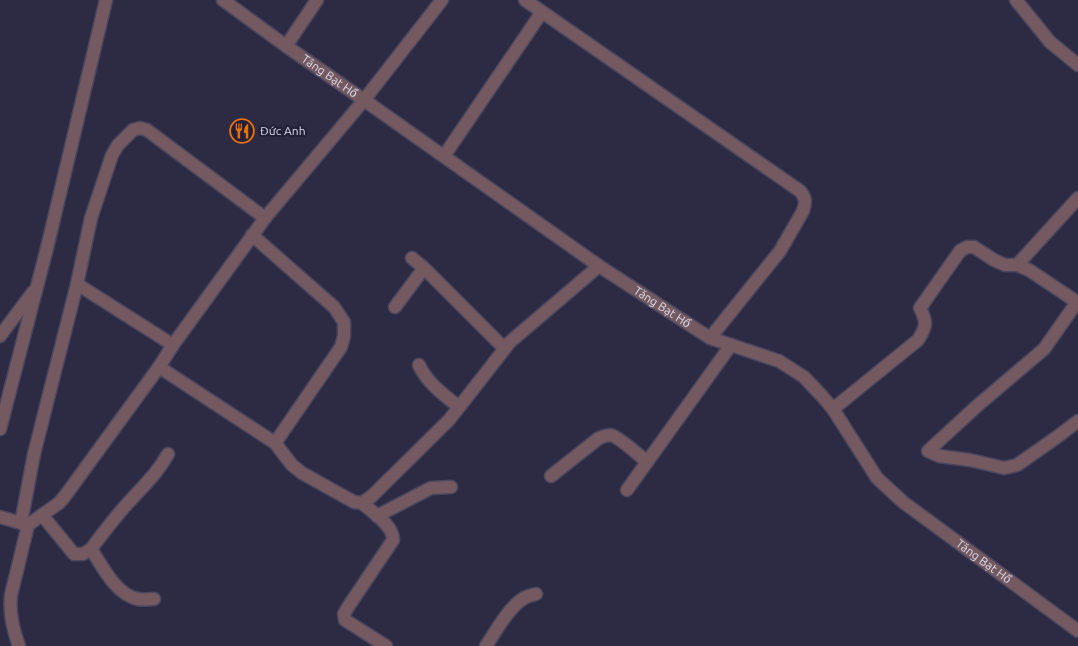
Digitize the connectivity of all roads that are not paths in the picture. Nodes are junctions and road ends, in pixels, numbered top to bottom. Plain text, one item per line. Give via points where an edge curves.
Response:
1 (106, 0) edge
2 (223, 0) edge
3 (317, 0) edge
4 (442, 0) edge
5 (525, 0) edge
6 (1016, 0) edge
7 (542, 12) junction
8 (286, 46) junction
9 (1078, 65) edge
10 (364, 100) junction
11 (444, 156) junction
12 (1078, 198) edge
13 (265, 218) junction
14 (252, 235) junction
15 (412, 258) dead end
16 (599, 266) junction
17 (1017, 266) junction
18 (424, 268) junction
19 (77, 284) junction
20 (36, 288) junction
21 (394, 307) dead end
22 (0, 336) edge
23 (710, 338) junction
24 (173, 345) junction
25 (731, 346) junction
26 (504, 348) junction
27 (419, 365) dead end
28 (159, 367) junction
29 (459, 407) junction
30 (833, 409) junction
31 (1078, 421) edge
32 (0, 430) edge
33 (275, 443) junction
34 (168, 454) dead end
35 (647, 462) junction
36 (552, 476) dead end
37 (451, 487) dead end
38 (627, 490) dead end
39 (362, 503) junction
40 (42, 515) junction
41 (377, 516) junction
42 (0, 517) edge
43 (24, 524) junction
44 (91, 549) junction
45 (536, 594) dead end
46 (154, 599) dead end
47 (1078, 630) edge
48 (19, 646) edge
49 (386, 646) edge
50 (486, 646) edge

1 - 20 street
2 - 8 street, Tăng Bạt Hổ
3 - 8 street
4 - 10 street
5 - 7 street
6 - 9 street via 1050,42
7 - 11 street
7 - 23 street via 804,196 803,211 780,251
8 - 10 street, Tăng Bạt Hổ
10 - 11 street, Tăng Bạt Hổ
10 - 13 street
11 - 16 street, Tăng Bạt Hổ
12 - 17 street
13 - 14 street
13 - 19 street via 147,130 133,130 112,155 91,218
14 - 24 street
14 - 33 street via 334,307 344,322 341,347
15 - 18 street
16 - 23 street, Tăng Bạt Hổ
16 - 26 street
17 - 30 street via 994,260 974,247 960,251 920,308 926,325 918,340
17 - 31 street via 1029,270 1077,302 1044,349 928,451 1004,468 1017,465
18 - 21 street
18 - 26 street
19 - 24 street
19 - 43 street via 34,454
20 - 22 street
20 - 32 street
23 - 25 street, Tăng Bạt Hổ
24 - 28 street
25 - 30 street, Tăng Bạt Hổ via 779,361 804,377
25 - 35 street
26 - 29 street
27 - 29 street via 430,383
28 - 33 street
28 - 40 street via 65,496
29 - 39 street
30 - 47 street, Tăng Bạt Hổ via 877,478 903,502
33 - 39 street via 302,474 354,502
34 - 44 street via 152,479
35 - 36 street via 617,438 604,436
35 - 38 street
37 - 41 street via 431,488
39 - 41 street
40 - 43 street
40 - 44 street via 74,554 84,554
41 - 49 street via 394,534 393,540 344,614 350,624
42 - 43 street
43 - 48 street via 10,606
44 - 46 street via 114,585 130,597
45 - 50 street via 519,601

